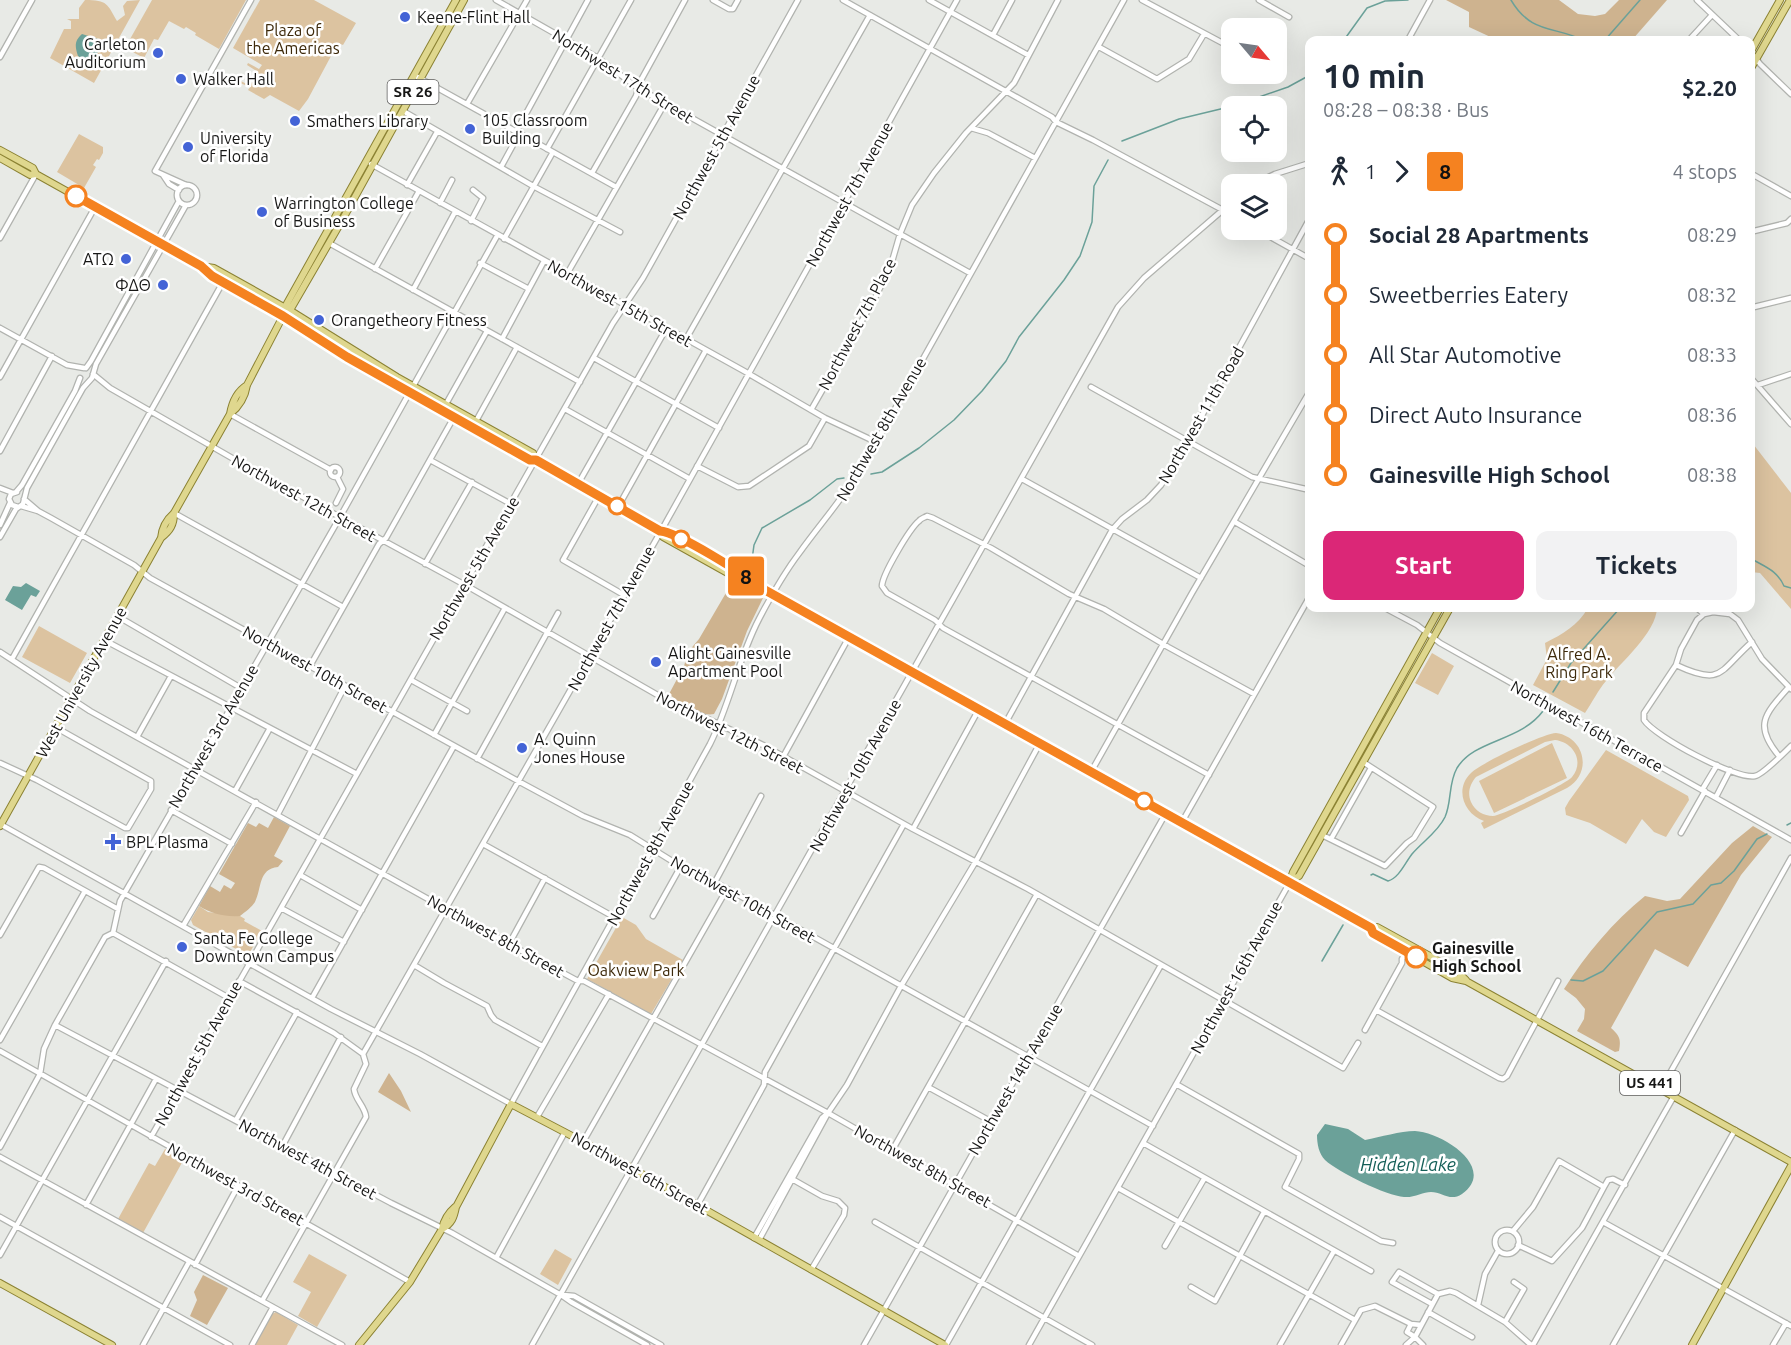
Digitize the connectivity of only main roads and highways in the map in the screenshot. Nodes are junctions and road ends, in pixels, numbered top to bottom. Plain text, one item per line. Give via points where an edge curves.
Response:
1 (456, 0) edge
2 (464, 0) edge
3 (1780, 0) edge
4 (1791, 0) edge
5 (1755, 45) edge
6 (1755, 61) edge
7 (418, 77) junction
8 (0, 150) edge
9 (0, 159) edge
10 (36, 174) junction
11 (201, 266) junction
12 (288, 309) junction
13 (283, 316) junction
14 (536, 460) junction
15 (1438, 612) edge
16 (1448, 612) edge
17 (1382, 711) junction
18 (1389, 716) junction
19 (1357, 757) junction
20 (1363, 762) junction
21 (0, 825) edge
22 (1290, 882) junction
23 (1371, 928) junction
24 (1408, 953) junction
25 (1457, 970) junction
26 (1466, 981) junction
27 (511, 1104) joint
28 (1791, 1164) edge
29 (0, 1283) edge
30 (112, 1345) edge
31 (359, 1345) edge
32 (946, 1345) edge
33 (1692, 1345) edge

1 - 7 main road, West University Avenue / SR 26
2 - 7 main road, West University Avenue / SR 26
3 - 5 main road
4 - 6 main road
7 - 12 main road, West University Avenue / SR 26 via 366,162
7 - 12 main road, West University Avenue / SR 26 via 373,166
8 - 10 main road, US 441 via 33,168
9 - 10 main road, US 441 via 30,175
10 - 11 main road, US 441
11 - 12 main road, US 441 via 214,268
11 - 13 main road, US 441
12 - 13 main road, West University Avenue / SR 26
12 - 14 main road, US 441 via 413,386 533,453
13 - 14 main road, US 441 via 409,393
13 - 21 main road, West University Avenue via 246,393 162,529 161,538
14 - 22 main road, US 441, bridge via 660,531 663,537
15 - 17 main road, Northwest 16th Avenue
16 - 18 main road
17 - 18 main road
17 - 19 main road, Northwest 16th Avenue
18 - 20 main road
19 - 20 main road
19 - 22 main road, Northwest 16th Avenue
20 - 22 main road via 1299,876
22 - 23 main road, US 441
23 - 24 main road, US 441 via 1373,933
23 - 25 main road, US 441 via 1377,927
24 - 25 main road via 1412,951 1446,970
24 - 26 main road, US 441 via 1452,978
25 - 26 main road, US 441
26 - 28 main road, US 441
27 - 31 main road, Northwest 8th Avenue via 449,1225 442,1229 410,1282
27 - 32 main road, Northwest 6th Street
28 - 33 main road
29 - 30 main road

